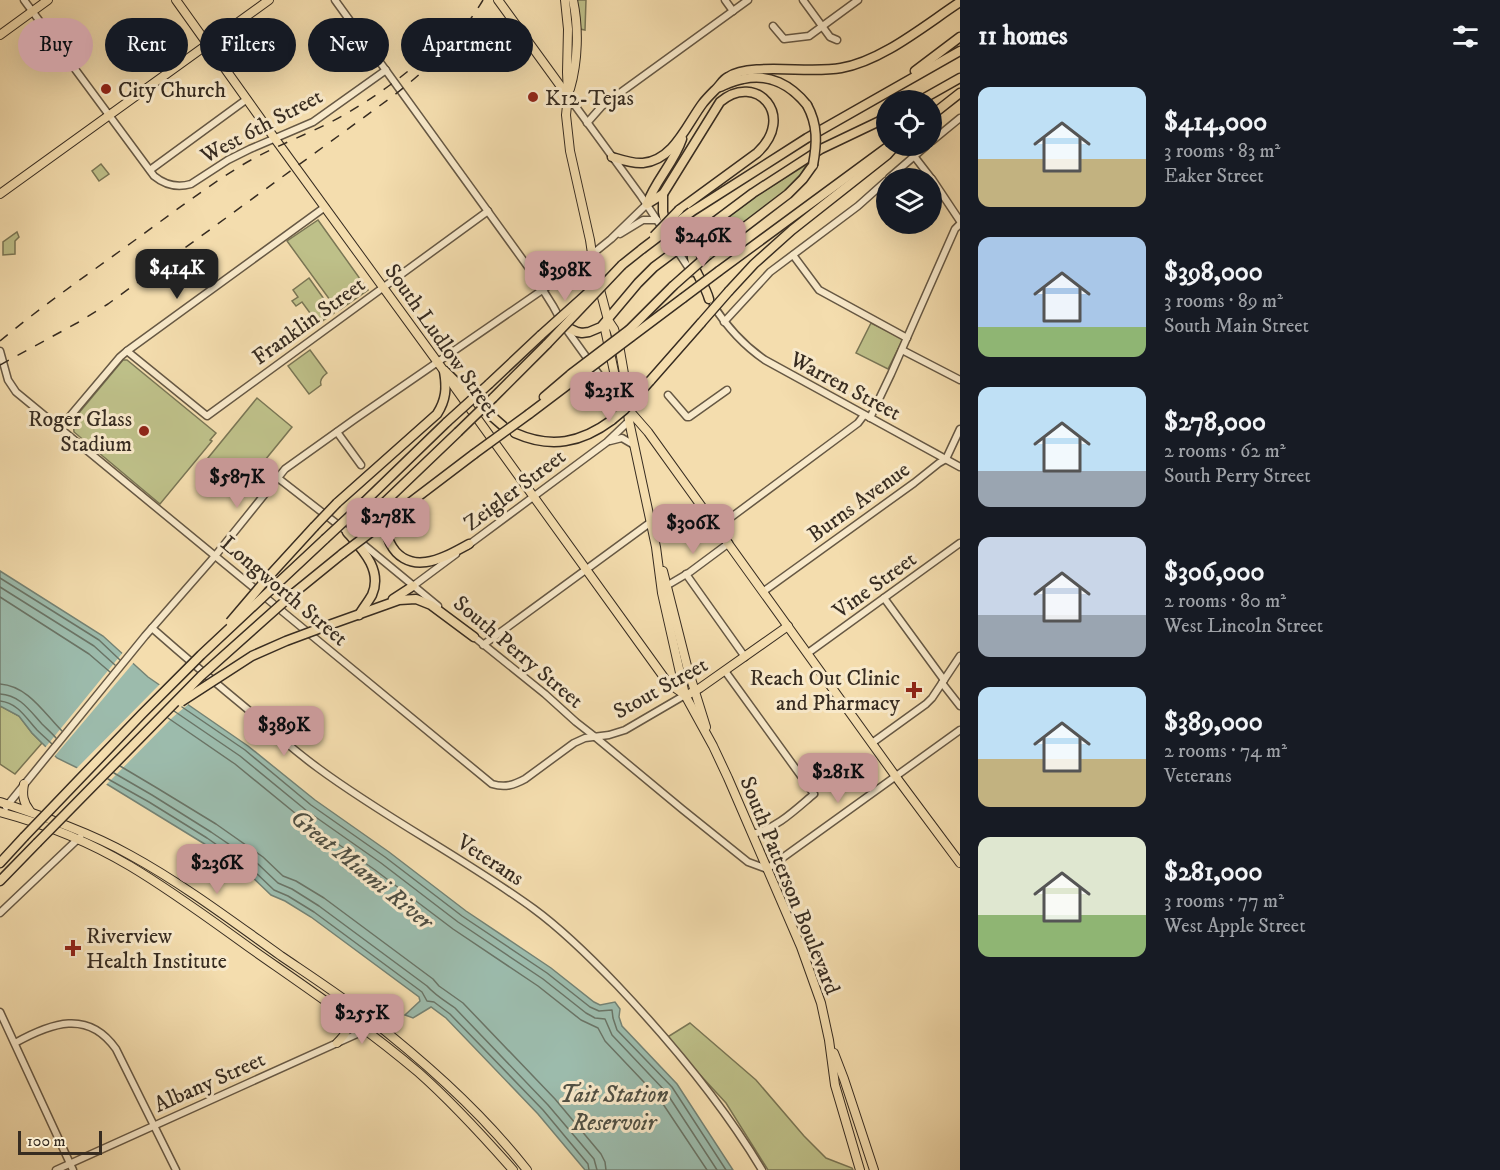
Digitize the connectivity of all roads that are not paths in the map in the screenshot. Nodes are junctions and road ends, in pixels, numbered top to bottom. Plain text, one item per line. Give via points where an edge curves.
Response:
1 (24, 0) edge
2 (48, 0) edge
3 (177, 0) edge
4 (269, 0) edge
5 (498, 0) edge
6 (565, 0) edge
7 (573, 0) edge
8 (725, 0) edge
9 (748, 0) edge
10 (803, 0) edge
11 (858, 0) edge
12 (338, 2) edge
13 (960, 2) edge
14 (733, 11) junction
15 (32, 12) junction
16 (245, 18) edge
17 (349, 18) edge
18 (773, 26) dead end
19 (822, 26) junction
20 (200, 33) edge
21 (0, 35) edge
22 (960, 38) edge
23 (837, 40) dead end
24 (200, 51) edge
25 (960, 51) edge
26 (567, 65) junction
27 (550, 71) junction
28 (228, 72) edge
29 (383, 72) edge
30 (387, 72) edge
31 (960, 78) edge
32 (717, 88) junction
33 (891, 90) edge
34 (892, 90) edge
35 (939, 90) edge
36 (960, 93) edge
37 (568, 96) junction
38 (247, 99) junction
39 (876, 99) edge
40 (942, 107) edge
41 (109, 116) junction
42 (960, 118) edge
43 (587, 123) junction
44 (876, 123) edge
45 (942, 133) edge
46 (683, 135) junction
47 (275, 138) junction
48 (876, 156) edge
49 (886, 156) edge
50 (914, 156) joint
51 (612, 157) junction
52 (901, 168) edge
53 (923, 168) edge
54 (150, 170) junction
55 (876, 190) edge
56 (942, 192) edge
57 (0, 194) edge
58 (663, 194) junction
59 (647, 204) junction
60 (325, 207) junction
61 (957, 209) edge
62 (488, 211) junction
63 (657, 220) junction
64 (960, 222) edge
65 (703, 230) junction
66 (669, 238) junction
67 (611, 239) junction
68 (642, 249) junction
69 (676, 249) junction
70 (592, 254) junction
71 (793, 255) junction
72 (622, 265) junction
73 (384, 288) junction
74 (543, 290) junction
75 (709, 299) junction
76 (608, 320) junction
77 (724, 322) junction
78 (564, 327) junction
79 (630, 333) junction
80 (907, 338) junction
81 (902, 350) junction
82 (0, 351) edge
83 (127, 351) junction
84 (438, 362) junction
85 (444, 371) junction
86 (960, 380) edge
87 (727, 390) dead end
88 (668, 395) dead end
89 (627, 408) junction
90 (867, 416) junction
91 (629, 420) junction
92 (503, 426) dead end
93 (60, 428) junction
94 (960, 429) edge
95 (337, 432) junction
96 (515, 433) dead end
97 (607, 442) junction
98 (634, 445) junction
99 (946, 459) junction
100 (361, 465) dead end
101 (960, 465) edge
102 (278, 478) junction
103 (392, 497) junction
104 (534, 497) junction
105 (651, 522) junction
106 (718, 527) junction
107 (347, 532) junction
108 (729, 543) junction
109 (960, 543) edge
110 (469, 544) junction
111 (656, 547) junction
112 (214, 556) junction
113 (586, 569) junction
114 (686, 574) junction
115 (668, 585) junction
116 (413, 586) junction
117 (764, 591) junction
118 (884, 598) junction
119 (374, 609) junction
120 (359, 615) junction
121 (788, 626) junction
122 (152, 628) junction
123 (474, 637) junction
124 (483, 645) junction
125 (808, 653) junction
126 (201, 656) junction
127 (960, 656) edge
128 (746, 657) junction
129 (725, 671) junction
130 (943, 682) junction
131 (694, 691) junction
132 (685, 696) junction
133 (960, 706) edge
134 (166, 712) junction
135 (960, 730) edge
136 (594, 736) junction
137 (872, 743) junction
138 (713, 746) junction
139 (896, 776) junction
140 (24, 784) junction
141 (514, 784) joint
142 (4, 803) edge
143 (31, 812) junction
144 (1, 813) edge
145 (83, 832) junction
146 (753, 834) junction
147 (78, 840) junction
148 (0, 863) edge
149 (960, 863) edge
150 (154, 868) junction
151 (767, 870) junction
152 (148, 877) junction
153 (0, 881) edge
154 (189, 892) junction
155 (183, 901) junction
156 (0, 913) edge
157 (251, 934) junction
158 (244, 944) junction
159 (0, 1012) edge
160 (345, 1015) junction
161 (377, 1025) junction
162 (366, 1030) junction
163 (829, 1040) junction
164 (15, 1043) junction
165 (337, 1043) junction
166 (155, 1126) junction
167 (71, 1167) edge
168 (56, 1170) edge
169 (176, 1170) edge
170 (513, 1170) edge
171 (527, 1170) edge
172 (762, 1170) edge
173 (860, 1170) edge
174 (874, 1170) edge

1 - 15 street
2 - 15 main road
3 - 20 main road, South Ludlow Street
4 - 16 main road
5 - 27 main road
6 - 26 main road, South Patterson Boulevard
7 - 37 main road, South Patterson Boulevard via 576,37
8 - 14 street
9 - 14 street
10 - 19 street
11 - 19 street
12 - 17 street
13 - 32 highway via 862,63 827,70 746,71 728,77
14 - 43 street via 602,106
15 - 21 main road
15 - 41 street
18 - 19 street via 784,39 804,38
19 - 23 street
22 - 33 highway
24 - 41 main road
25 - 34 highway
26 - 27 main road
26 - 37 main road, South Patterson Boulevard
27 - 37 main road
28 - 38 main road, South Ludlow Street
29 - 47 street, West 6th Street via 322,117
30 - 62 street
31 - 35 highway
32 - 46 highway
32 - 79 highway, bridge via 743,78 762,78 780,82 796,92 813,117 817,141 813,165 788,194 673,286
36 - 40 highway
37 - 43 street, Warren Street
37 - 70 main road, South Patterson Boulevard via 570,151
38 - 47 main road, South Ludlow Street
38 - 54 street
39 - 68 highway, bridge via 691,212
41 - 54 street
41 - 57 main road
42 - 45 street
43 - 51 street, Warren Street
44 - 65 highway via 811,155
46 - 51 highway via 650,162
46 - 59 highway
47 - 54 street, West 6th Street via 184,186 164,183
47 - 60 main road, South Ludlow Street
48 - 79 highway, bridge
49 - 96 highway, bridge via 754,264 612,420 584,437 564,442 534,441
50 - 52 street
50 - 53 street
51 - 59 street, Warren Street
55 - 71 street
56 - 61 street
58 - 59 highway
58 - 66 highway
58 - 68 highway, bridge via 720,102 738,92 751,92 764,99 774,122 767,142 667,220
59 - 63 street, Warren Street
59 - 67 street
60 - 73 main road, South Ludlow Street
60 - 83 street
61 - 64 street
62 - 73 street, Franklin Street
62 - 74 street
63 - 66 street, Warren Street
63 - 67 street via 640,221
64 - 80 street
65 - 69 highway
65 - 75 highway via 696,239 692,259
66 - 69 street, Warren Street
67 - 70 street
68 - 72 highway
69 - 75 street, Warren Street
69 - 76 highway via 643,277
70 - 74 street
70 - 76 main road, South Patterson Boulevard
71 - 77 street via 765,276
71 - 80 street via 819,290
72 - 103 highway, bridge
72 - 126 highway, bridge via 541,334
73 - 83 street, Franklin Street via 207,416
73 - 84 main road, South Ludlow Street
74 - 78 street
74 - 84 street
75 - 77 street, Warren Street
76 - 78 highway via 589,332
76 - 89 main road, South Patterson Boulevard via 619,345
77 - 90 street, Warren Street via 744,345 765,360
78 - 89 street
79 - 134 highway, bridge via 294,593 225,653
80 - 81 street
81 - 86 street
81 - 90 street
82 - 93 street, Longworth Street via 13,387
83 - 93 street
84 - 85 main road, South Ludlow Street
84 - 95 street
85 - 92 highway
85 - 104 main road, South Ludlow Street
85 - 126 highway, bridge via 445,399 437,414 337,502
87 - 88 street via 689,417
89 - 91 main road, South Patterson Boulevard
89 - 106 main road
90 - 99 street, Warren Street
90 - 106 street
91 - 97 street, Zeigler Street
91 - 98 main road, South Patterson Boulevard
93 - 112 street, Longworth Street
94 - 99 street, Burns Avenue
95 - 100 street
95 - 102 street
97 - 98 street via 622,438
97 - 104 street, Zeigler Street
98 - 105 main road, South Patterson Boulevard
99 - 101 street, Warren Street
99 - 117 street, Burns Avenue
102 - 107 street, South Perry Street
102 - 112 street
103 - 107 highway via 362,525
103 - 110 highway via 386,513 386,531 392,547 402,557 428,562
104 - 110 street, Zeigler Street
104 - 113 main road, South Ludlow Street
105 - 111 main road, South Patterson Boulevard
105 - 113 street
106 - 108 main road
107 - 116 street, South Perry Street
107 - 120 highway via 374,570 373,593
108 - 114 street
108 - 117 main road
109 - 118 street, Vine Street
110 - 116 street, Zeigler Street
111 - 115 main road, South Patterson Boulevard
111 - 132 main road, South Patterson Boulevard
112 - 122 street
112 - 141 street, Longworth Street via 488,782 499,786
113 - 124 street
113 - 132 main road, South Ludlow Street via 668,683
114 - 115 street
114 - 128 street
115 - 131 main road, South Patterson Boulevard
116 - 119 highway
116 - 123 street, South Perry Street
117 - 121 main road
118 - 125 street, Vine Street
118 - 130 street
119 - 120 highway
119 - 123 highway via 416,599 431,605
120 - 134 highway, bridge via 245,659
121 - 125 main road
121 - 128 main road, Stout Street
122 - 140 street
122 - 172 street, Veterans via 315,766 509,892 568,937 644,1013 688,1065
123 - 124 street, South Perry Street
124 - 136 street, South Perry Street
125 - 137 main road
126 - 148 highway, bridge
127 - 130 street
128 - 129 main road, Stout Street
129 - 131 main road, Stout Street
129 - 146 street via 814,794 784,818
130 - 133 street
130 - 137 street via 926,704
131 - 132 main road, Stout Street
131 - 138 main road, South Patterson Boulevard
132 - 136 street, Stout Street via 625,730
132 - 138 main road, South Patterson Boulevard
134 - 153 highway, bridge
135 - 139 street
136 - 141 street, Stout Street via 574,743
136 - 151 street, South Perry Street via 748,862
137 - 139 main road
138 - 146 main road, South Patterson Boulevard
139 - 149 main road
139 - 151 street
140 - 142 street
140 - 143 main road via 23,800
142 - 143 main road
142 - 144 street
143 - 145 main road
144 - 147 main road
145 - 147 street
145 - 150 main road
146 - 151 main road, South Patterson Boulevard
147 - 152 main road
147 - 156 street
150 - 152 main road
150 - 154 main road
151 - 163 main road, South Patterson Boulevard via 816,988
152 - 155 main road
154 - 155 main road
154 - 157 main road
155 - 158 main road
157 - 158 main road
157 - 161 main road
158 - 160 main road
159 - 164 street
160 - 162 main road
160 - 165 main road via 348,1028
161 - 162 street, Albany Street
161 - 171 main road via 475,1110
162 - 165 street, Albany Street
162 - 170 main road via 458,1109
163 - 173 main road, South Patterson Boulevard via 835,1084
163 - 174 main road, South Patterson Boulevard
164 - 166 street via 65,1023 100,1032 116,1049
164 - 167 street
165 - 166 street, Albany Street
166 - 167 street, Albany Street
166 - 169 street
167 - 168 street, Albany Street

